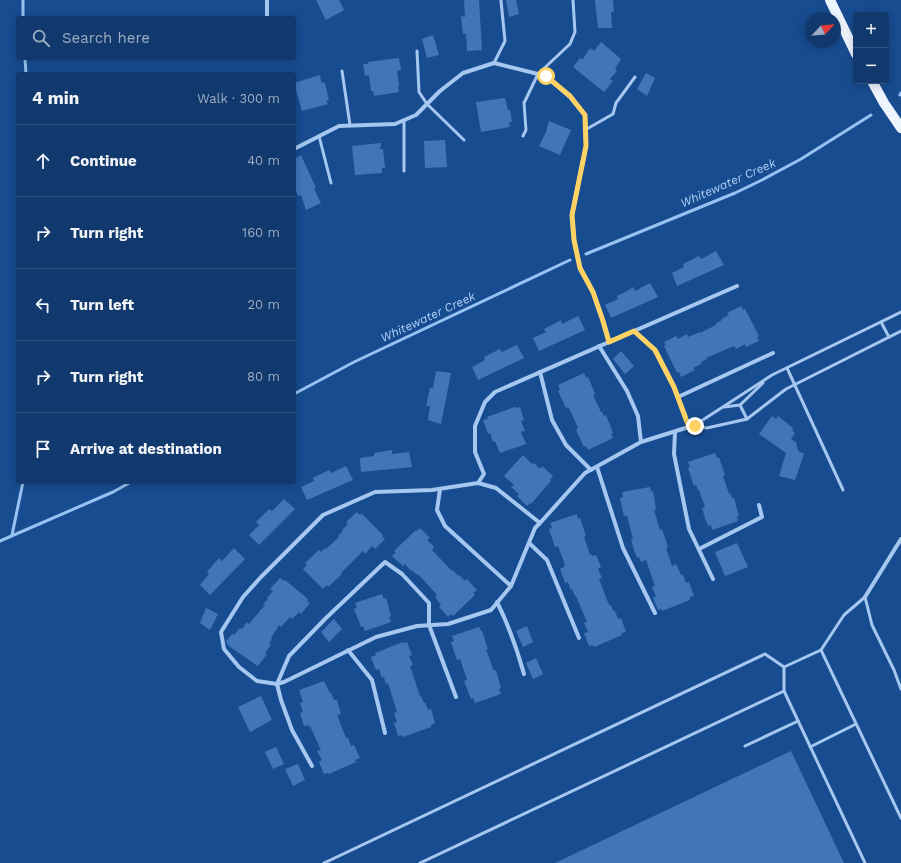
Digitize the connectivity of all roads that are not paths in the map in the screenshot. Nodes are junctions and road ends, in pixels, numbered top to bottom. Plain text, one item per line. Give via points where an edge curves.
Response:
1 (267, 0) edge
2 (573, 0) edge
3 (830, 0) edge
4 (501, 1) dead end
5 (267, 16) edge
6 (853, 48) edge
7 (417, 51) dead end
8 (494, 63) junction
9 (342, 71) dead end
10 (538, 74) junction
11 (635, 77) dead end
12 (874, 84) edge
13 (427, 104) junction
14 (404, 120) junction
15 (350, 125) junction
16 (901, 128) edge
17 (585, 130) junction
18 (319, 136) junction
19 (523, 136) dead end
20 (464, 140) dead end
21 (296, 147) edge
22 (404, 171) dead end
23 (331, 183) dead end
24 (737, 286) dead end
25 (901, 312) edge
26 (881, 322) junction
27 (634, 331) junction
28 (901, 331) edge
29 (889, 337) junction
30 (609, 342) junction
31 (600, 346) junction
32 (773, 353) dead end
33 (787, 368) junction
34 (540, 372) junction
35 (769, 378) junction
36 (794, 385) junction
37 (678, 397) junction
38 (740, 405) junction
39 (723, 407) junction
40 (746, 419) junction
41 (695, 426) junction
42 (689, 427) junction
43 (674, 432) junction
44 (641, 442) junction
45 (597, 467) junction
46 (591, 470) junction
47 (478, 483) junction
48 (440, 489) junction
49 (843, 490) dead end
50 (759, 505) dead end
51 (540, 523) junction
52 (901, 539) edge
53 (529, 543) junction
54 (699, 549) junction
55 (713, 578) dead end
56 (511, 586) junction
57 (865, 597) junction
58 (497, 602) junction
59 (655, 613) dead end
60 (429, 625) junction
61 (579, 638) dead end
62 (348, 650) junction
63 (821, 650) junction
64 (784, 667) junction
65 (524, 674) dead end
66 (277, 684) junction
67 (901, 689) edge
68 (784, 691) junction
69 (456, 697) dead end
70 (798, 722) junction
71 (856, 724) junction
72 (385, 733) dead end
73 (745, 746) dead end
74 (810, 746) junction
75 (312, 766) dead end
76 (901, 818) edge
77 (324, 863) edge
78 (420, 863) edge
79 (865, 863) edge

1 - 5 street
2 - 10 lane via 575,32 570,44
3 - 6 main road
4 - 8 lane via 505,41
7 - 13 lane via 419,92
8 - 10 street
8 - 13 street via 463,73
9 - 15 lane
10 - 17 street via 546,76 570,96 585,115
10 - 19 lane via 524,103 526,130
11 - 17 lane via 616,103 613,114
12 - 16 main road
13 - 14 street via 416,115
13 - 20 lane
14 - 15 street via 395,124
14 - 22 lane
15 - 18 street via 339,126
17 - 30 street via 586,146 572,215 574,240 580,268 593,292
18 - 21 street
18 - 23 lane
24 - 27 street
25 - 26 lane
26 - 29 lane
26 - 33 lane
27 - 30 street
27 - 37 street via 655,350
28 - 29 lane
29 - 36 lane
30 - 31 street
31 - 34 street
31 - 44 street via 628,391 638,416
32 - 37 street
33 - 35 lane
33 - 36 lane
34 - 46 street via 552,420 566,445
34 - 47 street via 495,392 485,402 475,426 475,452 484,474
35 - 38 lane
35 - 39 lane
36 - 40 lane
36 - 49 lane
37 - 42 street
38 - 39 lane
38 - 40 lane
39 - 41 lane
40 - 41 lane via 707,428
41 - 42 street
42 - 43 street
43 - 44 street
43 - 54 street via 674,454 689,529
44 - 45 street
45 - 46 street
45 - 59 street via 623,548
46 - 51 street via 585,473
47 - 48 street
47 - 51 street via 496,488
48 - 56 street via 437,510 445,526
48 - 66 street via 375,492 323,515 243,597 221,632 224,649 257,681
50 - 54 street via 762,518
51 - 53 street
52 - 57 street
53 - 56 street
53 - 61 street via 547,560
54 - 55 street
56 - 58 street
57 - 63 lane via 844,615
57 - 67 lane via 872,625
58 - 60 street via 491,610 448,624
58 - 65 street via 516,644
60 - 62 street via 376,637
60 - 66 street via 429,604 402,574 385,562 290,656
60 - 69 street
62 - 66 street
62 - 72 street via 372,680
63 - 64 lane
63 - 71 lane
64 - 68 lane
64 - 77 lane via 765,654
66 - 75 street via 292,730
68 - 70 lane
68 - 78 lane
70 - 73 lane
70 - 74 lane
71 - 74 lane
71 - 76 lane
74 - 79 lane

